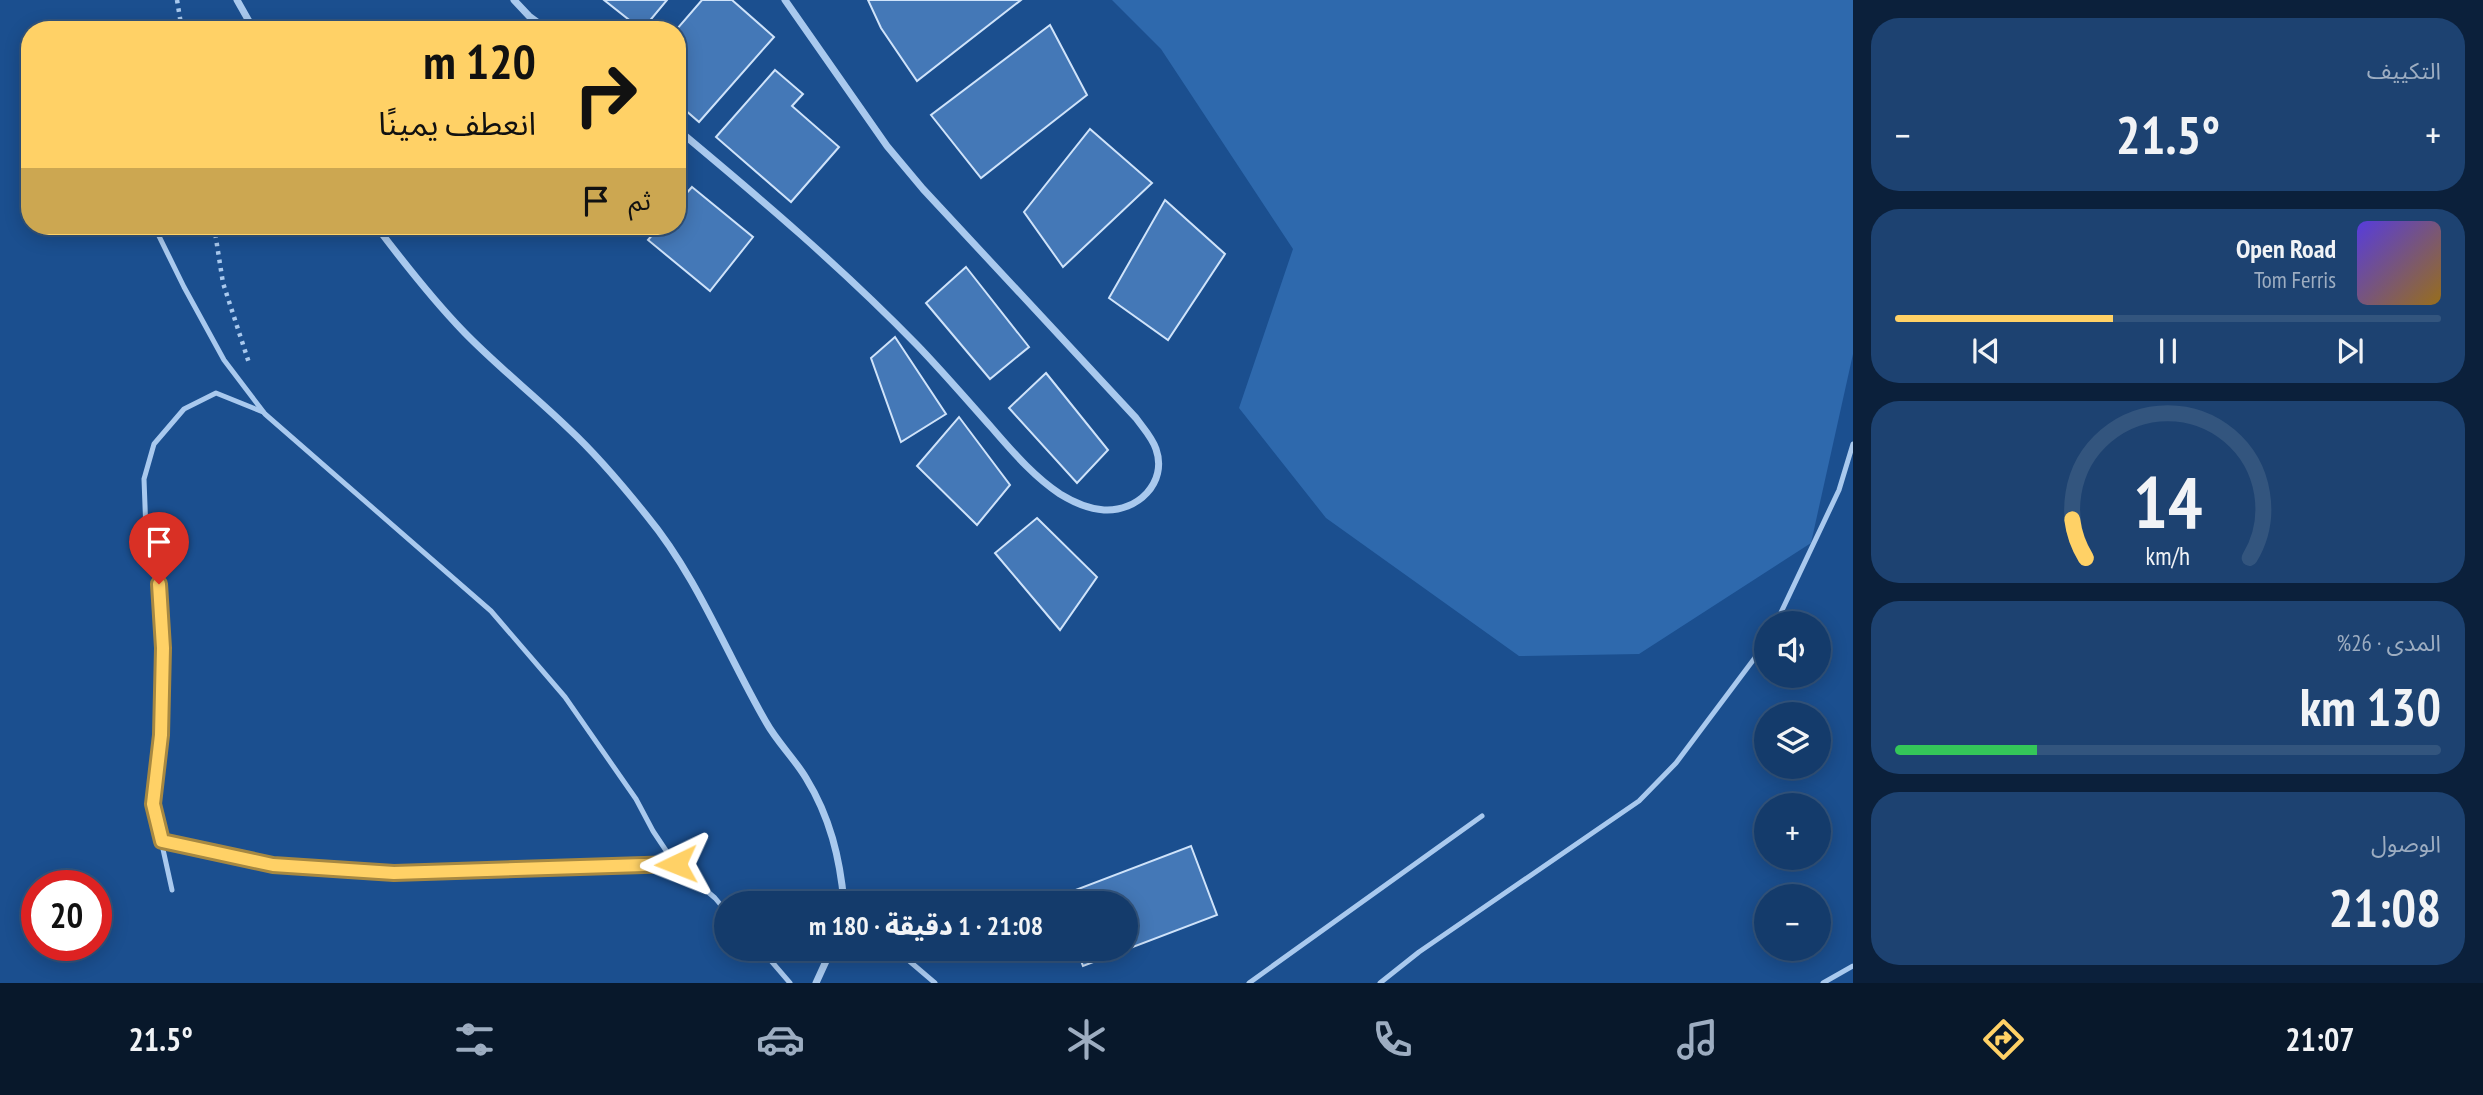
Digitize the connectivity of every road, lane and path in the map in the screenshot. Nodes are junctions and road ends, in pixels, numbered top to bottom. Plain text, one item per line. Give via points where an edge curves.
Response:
1 (177, 0) edge
2 (237, 0) edge
3 (514, 0) edge
4 (786, 0) edge
5 (180, 21) edge
6 (249, 21) edge
7 (536, 21) edge
8 (686, 136) edge
9 (158, 235) edge
10 (215, 235) edge
11 (383, 235) edge
12 (253, 374) dead end
13 (265, 414) junction
14 (1853, 444) edge
15 (1782, 611) edge
16 (1754, 659) edge
17 (1482, 816) dead end
18 (162, 841) junction
19 (676, 864) junction
20 (172, 890) dead end
21 (843, 891) edge
22 (714, 897) edge
23 (771, 961) edge
24 (826, 961) edge
25 (909, 961) edge
26 (1853, 966) edge
27 (790, 983) edge
28 (816, 983) edge
29 (935, 983) edge
30 (1249, 983) edge
31 (1380, 983) edge
32 (1823, 983) edge

1 - 5 path
2 - 6 street
3 - 7 street
4 - 8 street via 915,180 1151,437 1158,456 1152,488 1139,501 1105,510 1086,507 1041,479 855,281
9 - 13 lane via 224,360
10 - 12 path via 223,283
11 - 21 street via 465,334 572,431 677,554 772,734 806,777 827,819 841,864
13 - 18 lane via 216,393 184,409 154,444 144,479 146,532 159,584 163,648 161,735 153,804
13 - 19 lane via 491,611 565,697
14 - 15 lane via 1839,490
16 - 31 lane via 1676,763 1639,801
17 - 30 lane
18 - 19 lane via 273,865 394,873
18 - 20 lane
19 - 22 lane
23 - 27 lane
24 - 28 street
25 - 29 lane
26 - 32 lane

